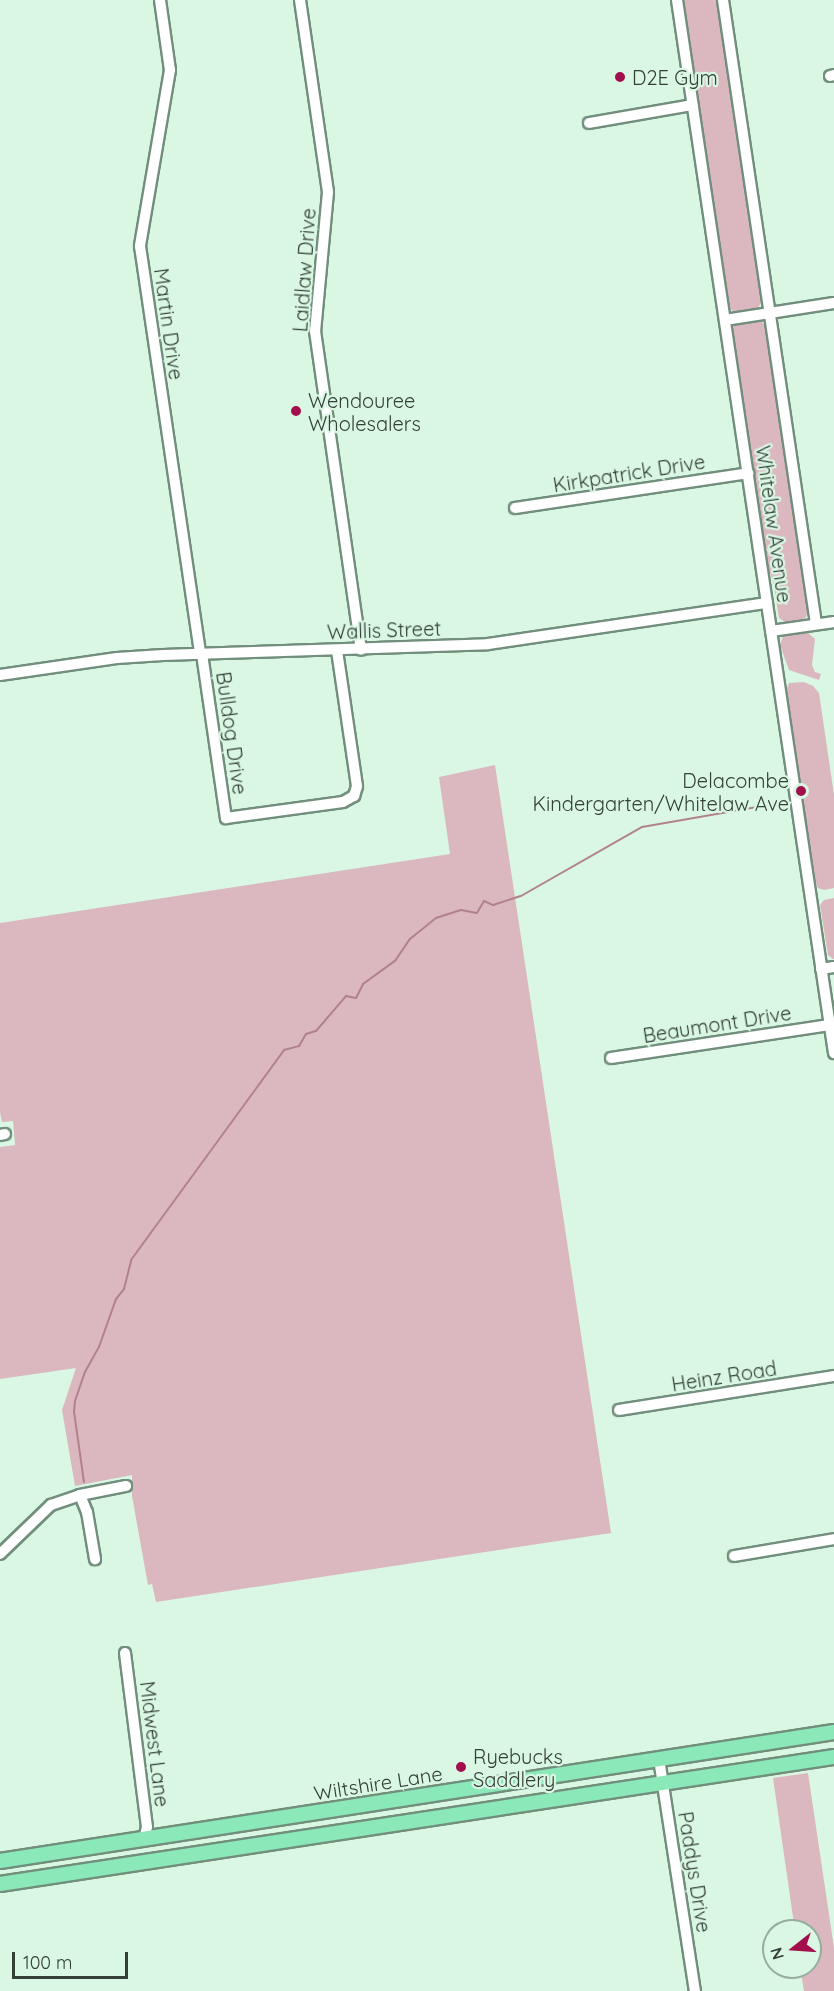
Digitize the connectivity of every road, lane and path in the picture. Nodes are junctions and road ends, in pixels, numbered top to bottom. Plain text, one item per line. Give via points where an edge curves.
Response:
1 (160, 0) edge
2 (300, 0) edge
3 (677, 0) edge
4 (723, 0) edge
5 (692, 105) junction
6 (589, 123) dead end
7 (834, 303) edge
8 (770, 313) junction
9 (725, 320) junction
10 (748, 473) junction
11 (515, 508) dead end
12 (767, 603) junction
13 (834, 622) edge
14 (816, 624) junction
15 (771, 631) junction
16 (337, 650) junction
17 (361, 650) junction
18 (201, 654) junction
19 (0, 675) edge
20 (834, 967) edge
21 (821, 969) junction
22 (830, 1026) junction
23 (834, 1053) edge
24 (610, 1058) dead end
25 (834, 1376) edge
26 (619, 1410) dead end
27 (126, 1486) dead end
28 (80, 1496) junction
29 (834, 1539) edge
30 (0, 1554) edge
31 (734, 1556) dead end
32 (95, 1559) dead end
33 (125, 1653) dead end
34 (834, 1732) edge
35 (834, 1757) edge
36 (659, 1759) junction
37 (663, 1782) junction
38 (144, 1839) junction
39 (147, 1859) junction
40 (0, 1861) edge
41 (0, 1884) edge
42 (695, 1991) edge

1 - 18 street, Martin Drive via 169,76 140,246
2 - 17 street, Laidlaw Drive via 328,192 315,331
3 - 5 street, Whitelaw Avenue
4 - 8 street, Whitelaw Avenue
5 - 6 street
5 - 9 street, Whitelaw Avenue
7 - 8 street
8 - 9 street
8 - 14 street, Whitelaw Avenue
9 - 10 street, Whitelaw Avenue
10 - 11 street, Kirkpatrick Drive
10 - 12 street, Whitelaw Avenue
12 - 15 street, Whitelaw Avenue
12 - 17 street, Wallis Street via 488,644
13 - 14 street
14 - 15 street
15 - 21 street, Whitelaw Avenue
16 - 17 street, Wallis Street
16 - 18 street, Wallis Street
16 - 18 street, Bulldog Drive via 357,786 354,796 344,802 226,818
18 - 19 street, Wallis Street via 117,658
20 - 21 street
21 - 22 street, Whitelaw Avenue
22 - 23 street, Whitelaw Avenue
22 - 24 street, Beaumont Drive
25 - 26 street, Heinz Road
27 - 28 street
28 - 30 street via 51,1505
28 - 32 street via 87,1512
29 - 31 street
33 - 38 street, Midwest Lane via 147,1827
34 - 36 main road, Wiltshire Lane
35 - 37 main road, Wiltshire Lane
36 - 37 street, Paddys Drive
36 - 38 main road, Wiltshire Lane
37 - 39 main road, Wiltshire Lane
37 - 42 street, Paddys Drive
38 - 39 main road
38 - 40 main road, Wiltshire Lane
39 - 41 main road, Wiltshire Lane

